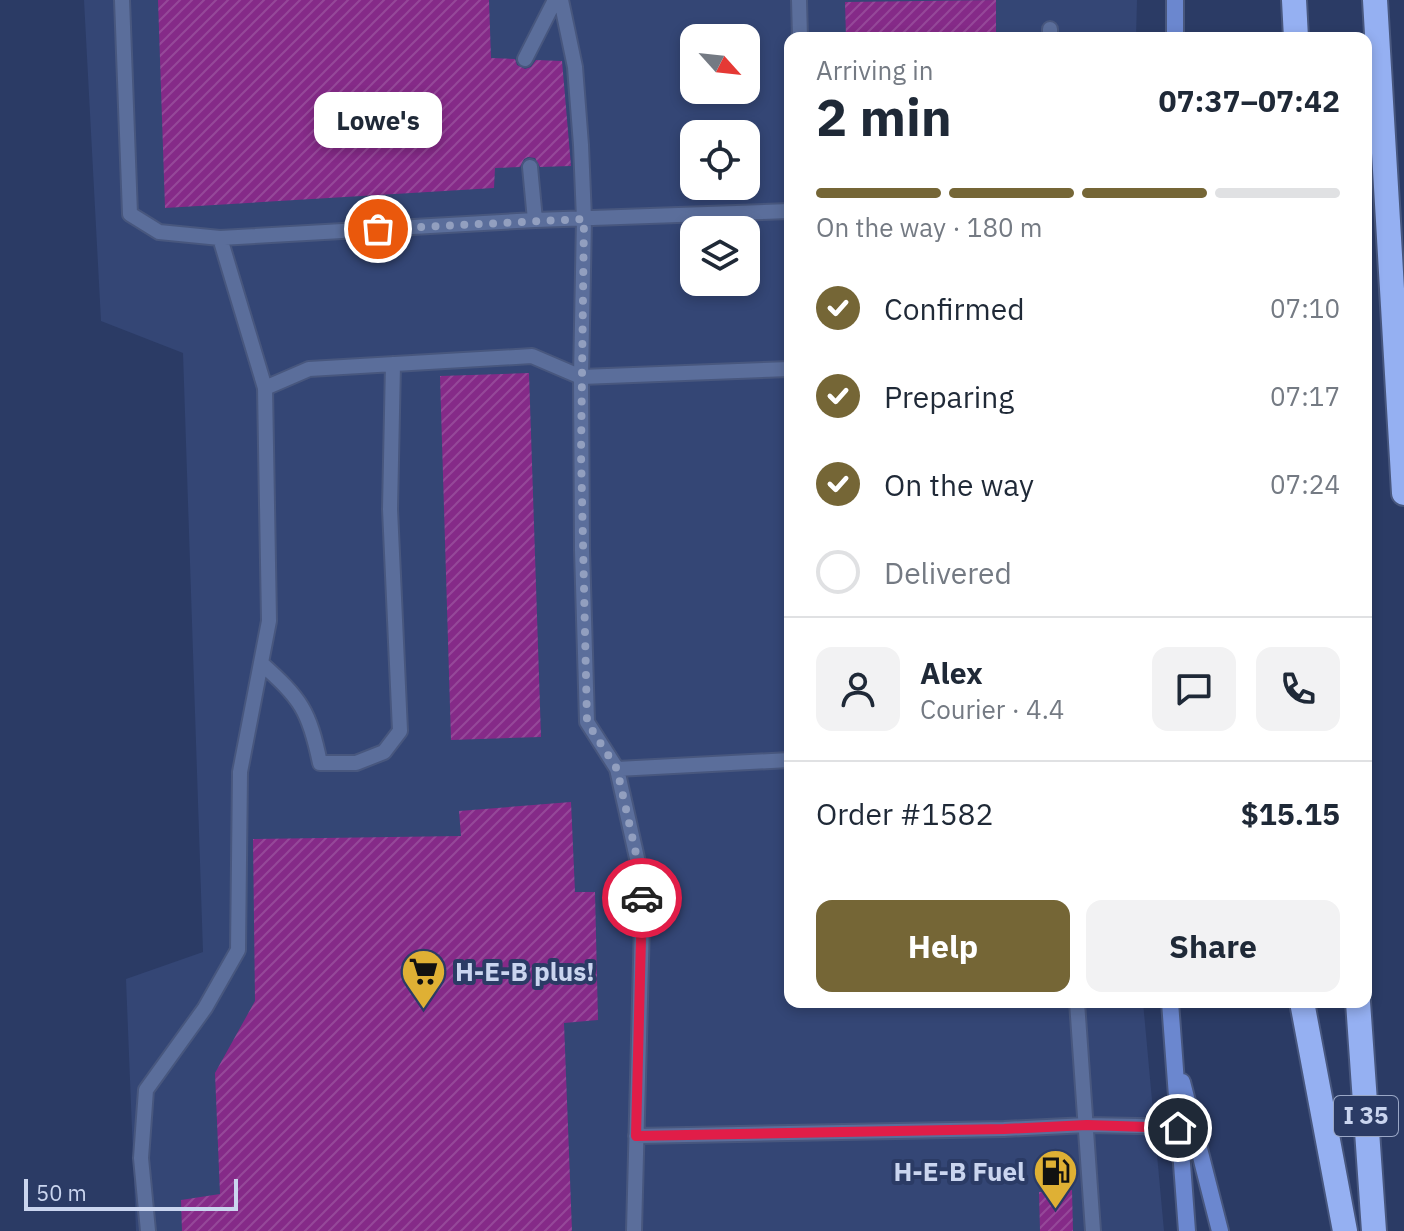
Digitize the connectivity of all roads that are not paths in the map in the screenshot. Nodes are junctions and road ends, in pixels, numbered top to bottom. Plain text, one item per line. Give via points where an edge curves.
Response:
1 (122, 0) edge
2 (555, 0) edge
3 (561, 0) edge
4 (799, 0) edge
5 (1175, 0) edge
6 (1294, 0) edge
7 (1375, 0) edge
8 (800, 32) edge
9 (1175, 32) edge
10 (1296, 32) edge
11 (525, 59) dead end
12 (530, 167) dead end
13 (784, 211) edge
14 (584, 219) junction
15 (535, 220) junction
16 (220, 238) junction
17 (393, 364) junction
18 (784, 369) edge
19 (581, 377) junction
20 (265, 388) junction
21 (1404, 493) edge
22 (261, 663) junction
23 (784, 760) edge
24 (617, 769) junction
25 (1077, 1008) edge
26 (1170, 1008) edge
27 (1303, 1008) edge
28 (1358, 1008) edge
29 (1087, 1125) junction
30 (1186, 1127) junction
31 (636, 1136) junction
32 (148, 1231) edge
33 (634, 1231) edge
34 (1093, 1231) edge
35 (1187, 1231) edge
36 (1220, 1231) edge
37 (1345, 1231) edge
38 (1374, 1231) edge

1 - 16 lane via 130,214 159,232
2 - 11 lane
3 - 14 lane via 575,67
4 - 8 lane
5 - 9 main road
6 - 10 highway
7 - 21 highway
12 - 15 lane
13 - 14 lane
14 - 15 lane
14 - 19 lane
15 - 16 lane
16 - 20 lane
17 - 19 lane via 532,356
17 - 20 lane via 309,369
17 - 22 lane via 390,509 400,731 384,752 370,758 320,763 312,724 292,692
18 - 19 lane
19 - 24 lane via 587,722
20 - 22 lane via 269,621
22 - 32 lane via 240,772 238,950 205,1008 146,1090 141,1158
23 - 24 lane
24 - 31 lane via 643,885
25 - 29 lane
26 - 30 main road
27 - 37 highway
28 - 38 highway, I 35
29 - 30 lane
29 - 31 lane
29 - 34 lane
30 - 35 main road
30 - 36 main road
31 - 33 lane

